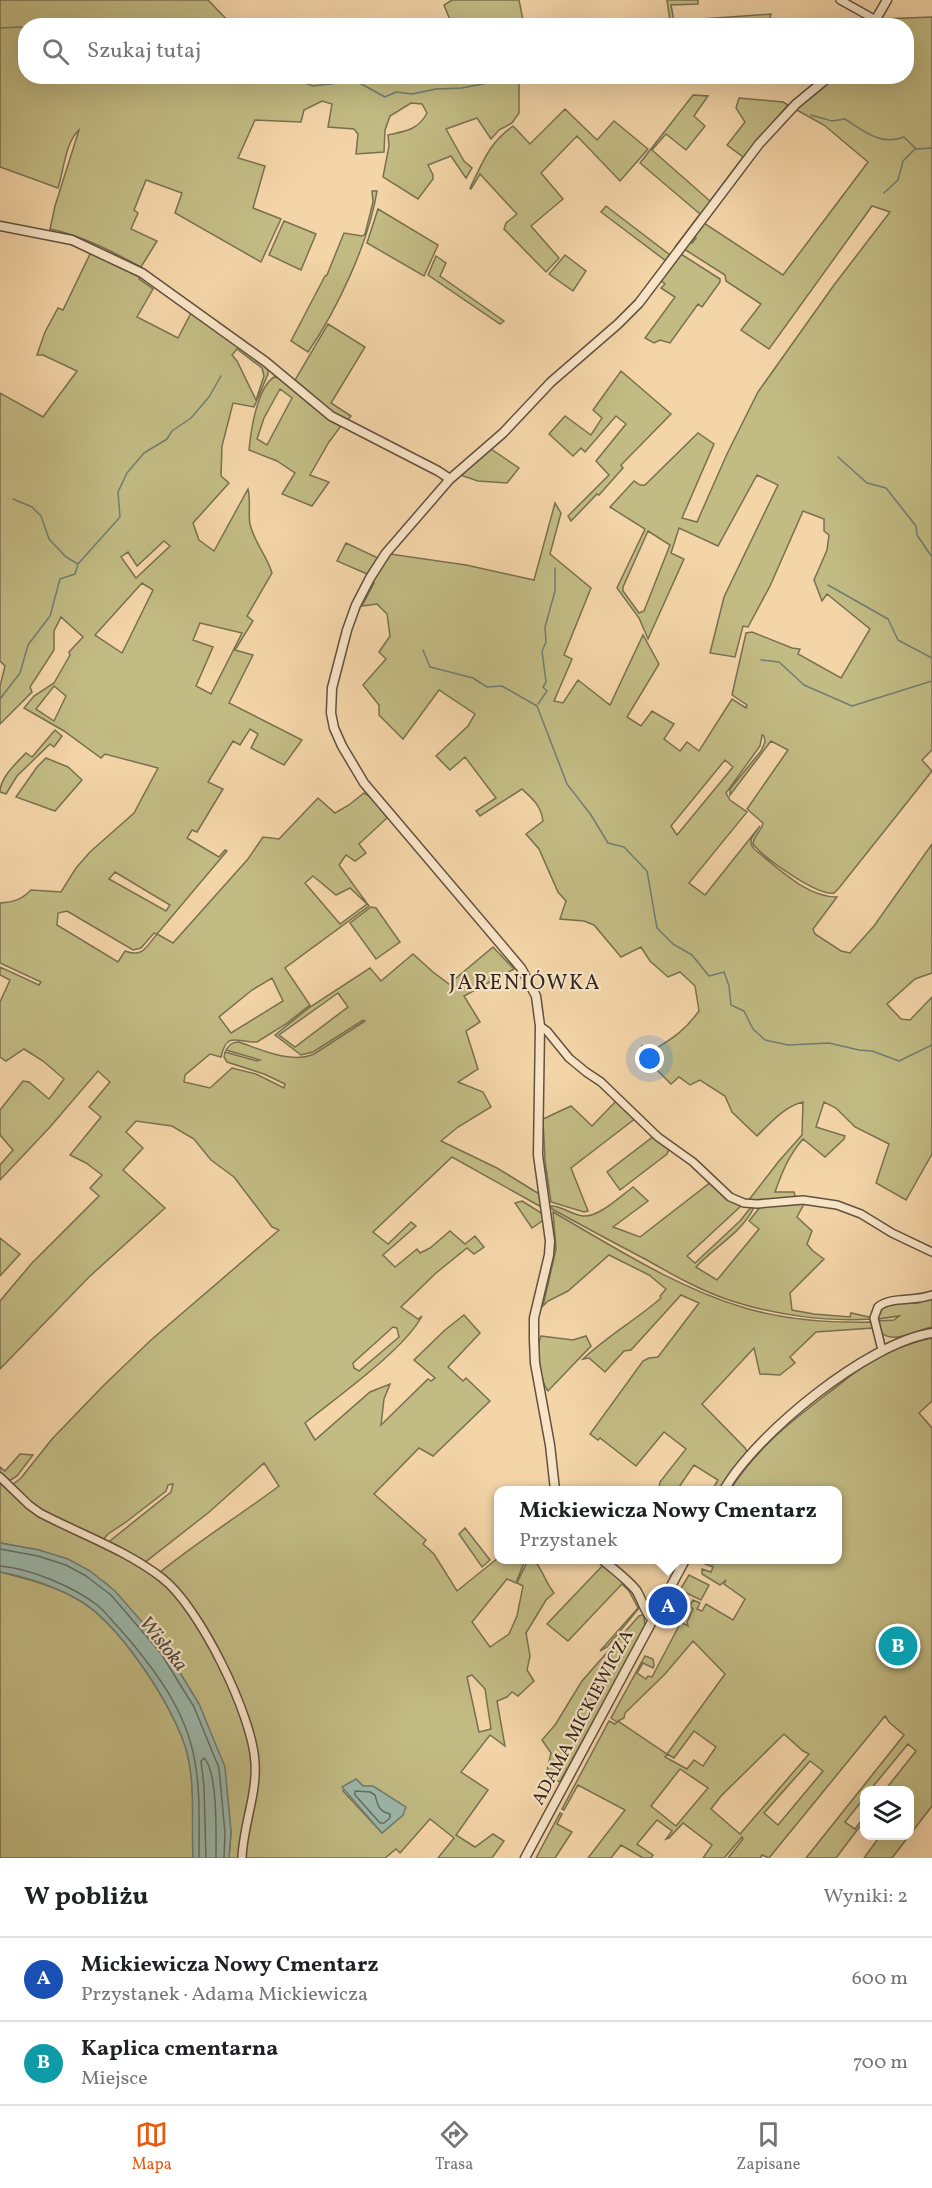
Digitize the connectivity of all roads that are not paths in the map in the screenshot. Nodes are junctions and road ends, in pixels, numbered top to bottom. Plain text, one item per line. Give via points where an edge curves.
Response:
1 (840, 0) edge
2 (887, 0) edge
3 (867, 18) edge
4 (877, 18) edge
5 (820, 84) edge
6 (0, 226) edge
7 (450, 479) junction
8 (540, 1026) junction
9 (932, 1252) edge
10 (932, 1295) edge
11 (932, 1333) edge
12 (882, 1350) junction
13 (0, 1477) edge
14 (554, 1486) edge
15 (728, 1486) edge
16 (607, 1564) edge
17 (683, 1564) edge
18 (652, 1620) junction
19 (242, 1858) edge
20 (525, 1858) edge

1 - 3 street
2 - 4 street
5 - 7 street via 759,144 639,303
6 - 7 street via 72,240 142,273 266,362 332,416
7 - 8 street via 369,578 344,638 332,688 331,713 342,746 364,783 521,968 536,996
8 - 9 street via 569,1058 730,1197 744,1203 803,1200 837,1205
8 - 14 street via 538,1155 550,1241 534,1318 534,1340
10 - 12 street via 890,1300 878,1307 874,1318
11 - 12 street
12 - 15 street via 857,1364 772,1432 754,1449
13 - 19 street via 40,1513 155,1573 173,1589 195,1620 240,1703 253,1748 254,1783
16 - 18 street via 635,1589
17 - 18 street, ADAMA MICKIEWICZA
18 - 20 street, ADAMA MICKIEWICZA

